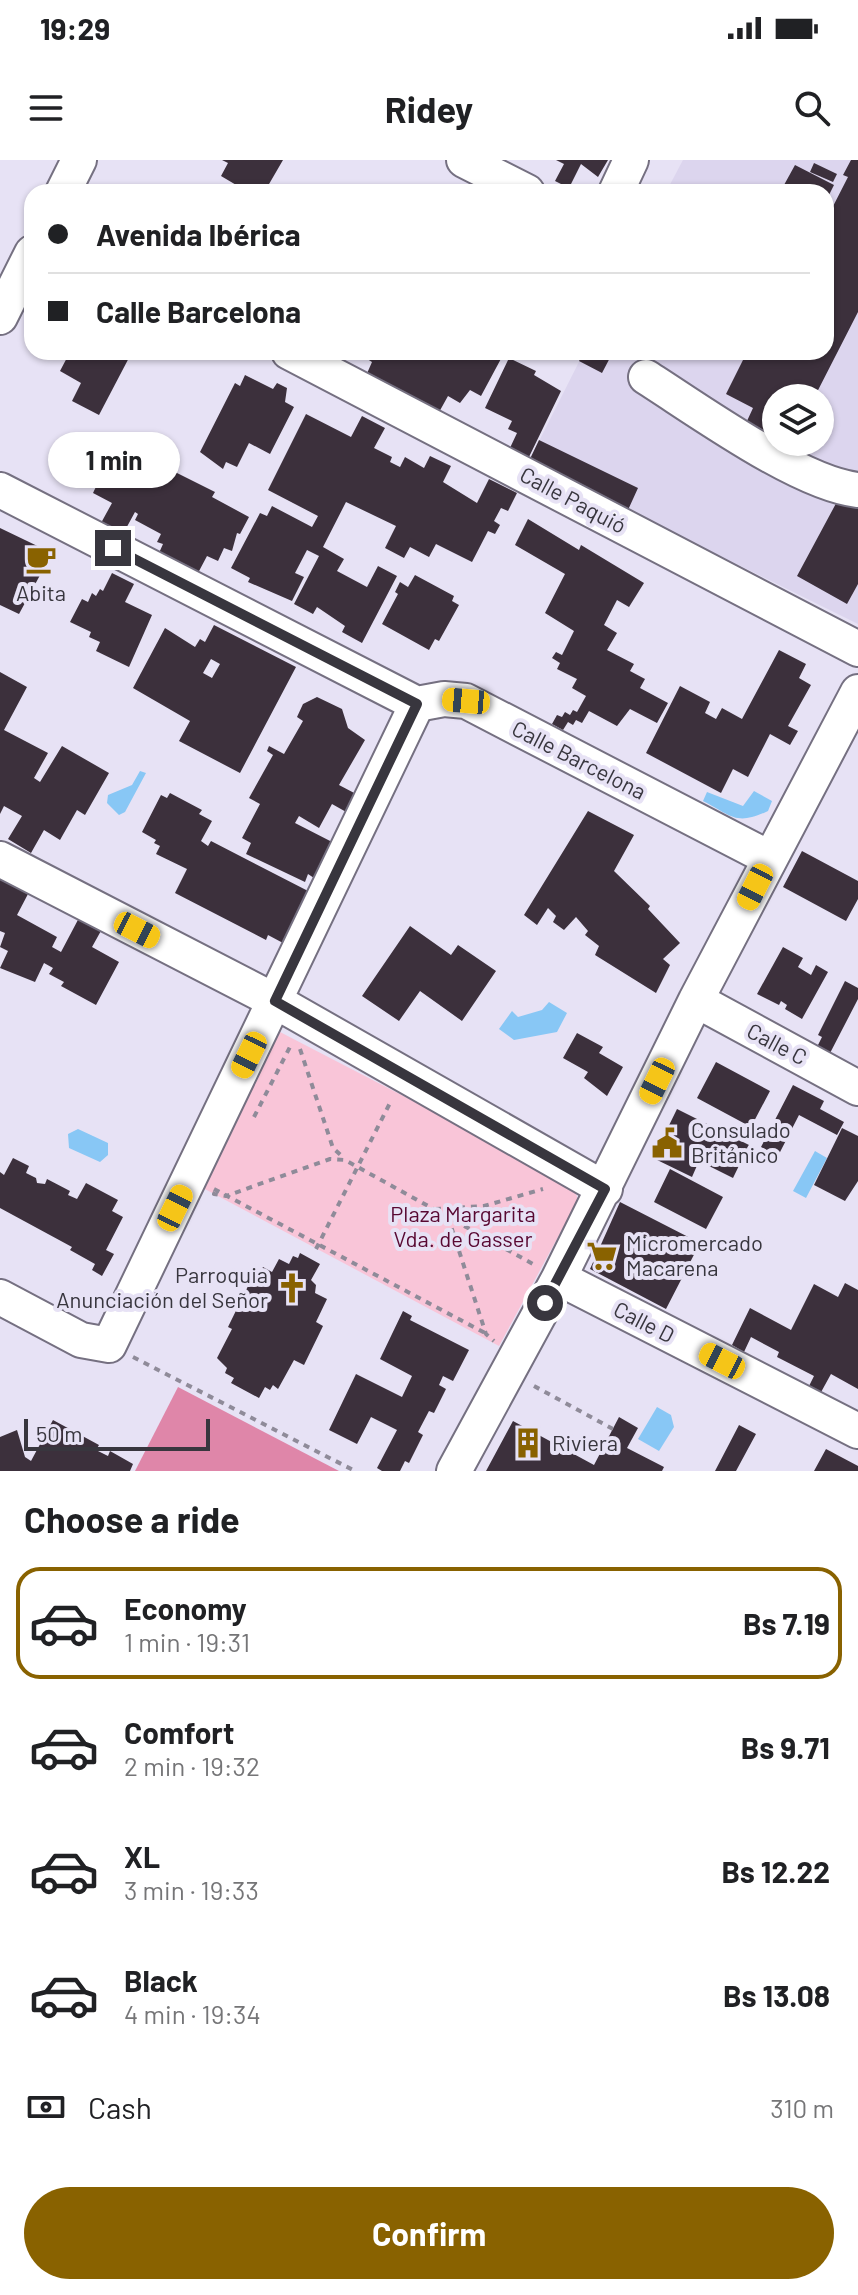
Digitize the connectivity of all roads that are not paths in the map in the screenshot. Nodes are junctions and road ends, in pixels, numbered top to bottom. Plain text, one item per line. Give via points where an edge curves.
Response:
1 (79, 160) edge
2 (464, 160) edge
3 (631, 160) edge
4 (67, 184) edge
5 (511, 184) edge
6 (620, 184) edge
7 (24, 269) edge
8 (0, 317) edge
9 (304, 360) edge
10 (646, 377) dead end
11 (0, 490) edge
12 (858, 490) edge
13 (858, 649) edge
14 (858, 692) edge
15 (417, 704) junction
16 (847, 744) edge
17 (769, 858) junction
18 (0, 859) edge
19 (696, 1000) junction
20 (268, 1016) junction
21 (858, 1088) edge
22 (592, 1182) junction
23 (559, 1278) junction
24 (0, 1297) edge
25 (858, 1431) edge
26 (454, 1471) edge

1 - 4 street
2 - 5 street
3 - 6 street
7 - 8 street
9 - 13 street, Calle Paquió
10 - 12 street via 748,442 837,488
11 - 15 street
14 - 16 street
15 - 17 street, Calle Barcelona via 466,701
15 - 20 street
16 - 17 street
17 - 19 street
18 - 20 street
19 - 21 street, Calle C
19 - 22 street
20 - 22 street via 395,1093
20 - 24 street via 202,1185 109,1345 81,1340
22 - 23 street
23 - 25 street, Calle D
23 - 26 street

